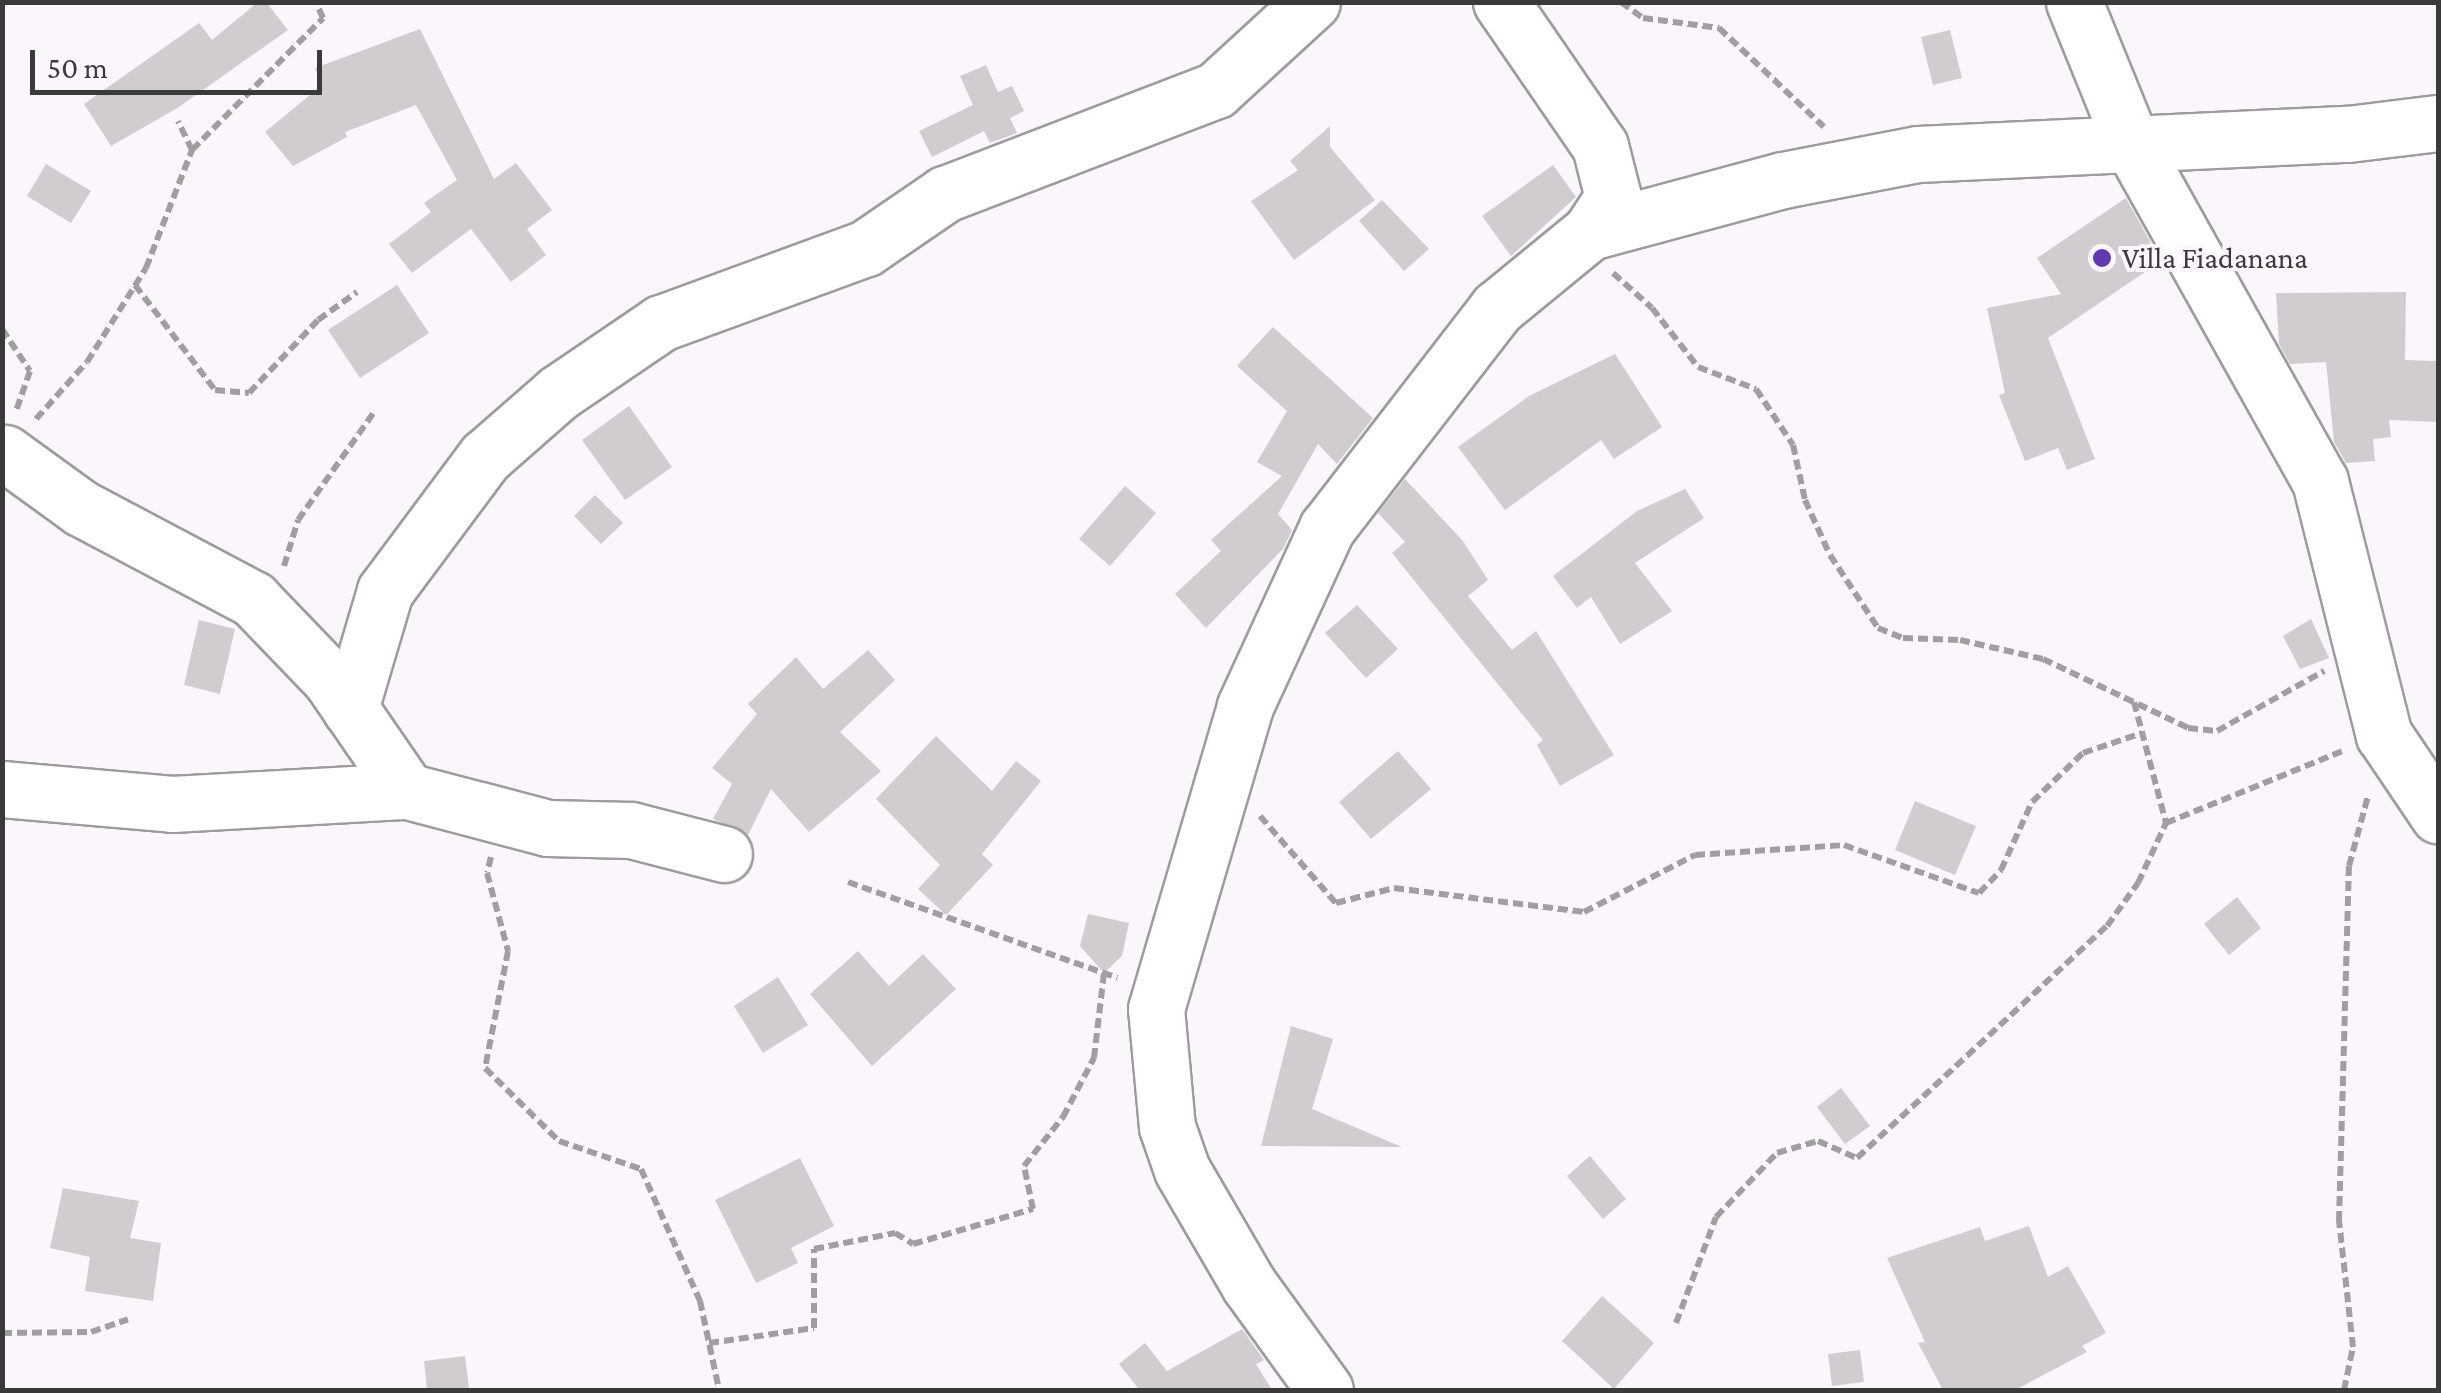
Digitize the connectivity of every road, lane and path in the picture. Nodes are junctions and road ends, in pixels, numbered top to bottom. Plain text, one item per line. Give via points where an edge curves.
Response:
1 (316, 2) edge
2 (1312, 2) edge
3 (1501, 2) edge
4 (1621, 2) edge
5 (2074, 2) edge
6 (178, 121) dead end
7 (2438, 123) edge
8 (2132, 145) junction
9 (192, 150) junction
10 (1867, 164) junction
11 (1590, 232) junction
12 (135, 285) junction
13 (358, 292) dead end
14 (2, 329) edge
15 (375, 411) dead end
16 (4, 454) edge
17 (2348, 596) junction
18 (268, 614) junction
19 (2134, 700) junction
20 (350, 709) junction
21 (2142, 733) junction
22 (2384, 735) junction
23 (1225, 775) junction
24 (2, 789) edge
25 (407, 791) junction
26 (2438, 815) edge
27 (503, 816) junction
28 (2166, 823) junction
29 (724, 854) dead end
30 (848, 882) dead end
31 (1104, 973) junction
32 (1161, 994) junction
33 (128, 1320) dead end
34 (1676, 1323) dead end
35 (2, 1333) edge
36 (709, 1343) junction
37 (719, 1390) edge
38 (1325, 1390) edge
39 (2344, 1390) edge

1 - 9 path via 323,18
2 - 20 street via 1216,90 945,194 866,248 661,324 558,393 485,456 385,590
3 - 11 street via 1600,146 1613,196
4 - 10 path via 1642,18 1719,28
5 - 8 street
6 - 9 path
7 - 8 street
8 - 10 street via 1918,154
8 - 17 street via 2320,482
9 - 12 path
10 - 11 street via 1686,201
11 - 19 path via 1617,280 1652,308 1698,367 1756,389 1794,445 1805,500 1830,555 1878,628 1903,638 1960,640 2043,660
11 - 23 street via 1497,308 1326,528 1245,706
12 - 13 path via 215,390 249,393 318,320
12 - 16 path via 87,362
14 - 16 path via 30,371
15 - 18 path via 298,520
16 - 18 street via 81,508 253,598
17 - 19 path via 2341,662 2216,731 2188,728
17 - 22 street
18 - 20 street
19 - 21 path
20 - 25 street
21 - 23 path via 2083,752 2032,802 2001,870 1979,893 1844,846 1695,856 1584,912 1394,888 1336,903
21 - 28 path
22 - 26 street
22 - 28 path
22 - 39 path via 2349,866 2339,1221 2352,1348
23 - 32 street
24 - 25 street via 172,804
25 - 27 street
27 - 29 street via 548,828 631,830
27 - 36 path via 487,873 508,952 485,1068 559,1141 641,1169 700,1301
28 - 34 path via 2138,883 2107,926 1857,1158 1818,1141 1777,1152 1716,1217
30 - 31 path
31 - 32 path
31 - 36 path via 1094,1058 1062,1117 1024,1166 1033,1208 913,1244 894,1232 814,1249 814,1328
32 - 38 street via 1156,1009 1167,1127 1182,1170 1249,1285
33 - 35 path via 91,1332
36 - 37 path

